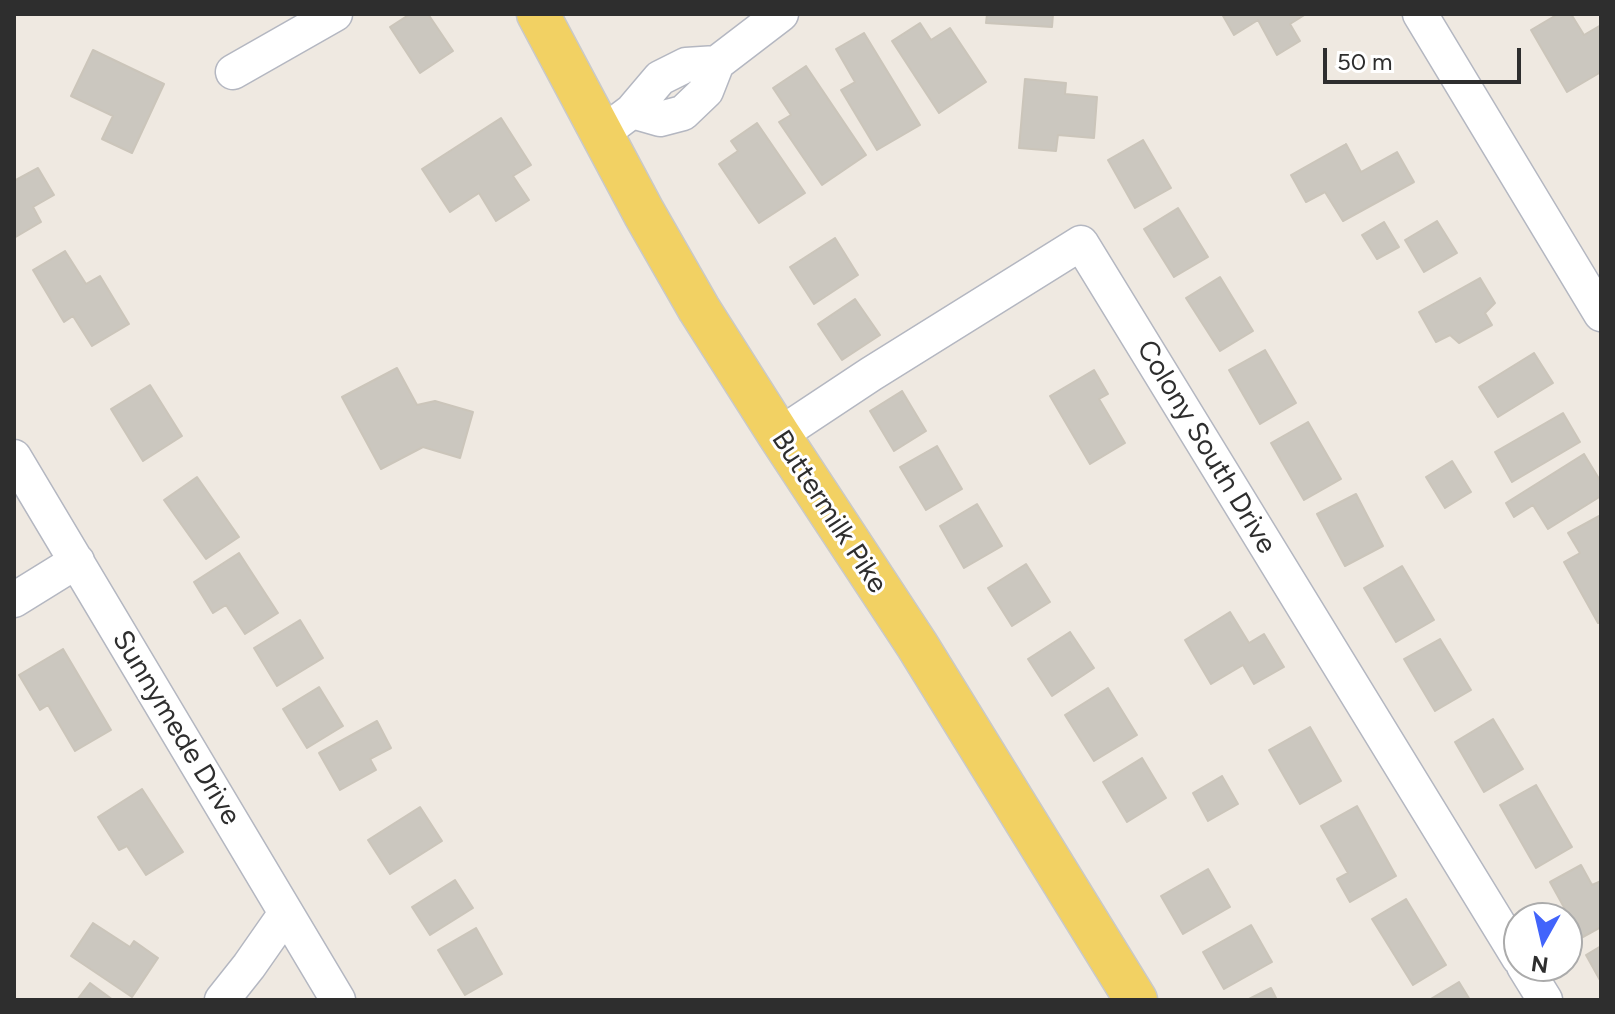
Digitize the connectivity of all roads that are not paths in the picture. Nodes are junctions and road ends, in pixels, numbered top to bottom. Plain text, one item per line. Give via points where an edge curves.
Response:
1 (335, 14) edge
2 (538, 14) edge
3 (781, 14) edge
4 (1420, 14) edge
5 (233, 72) dead end
6 (617, 122) junction
7 (1601, 314) edge
8 (779, 435) junction
9 (14, 457) edge
10 (77, 561) junction
11 (14, 600) edge
12 (286, 913) junction
13 (1503, 932) edge
14 (1534, 982) edge
15 (222, 1000) edge
16 (338, 1000) edge
17 (1136, 1000) edge
18 (1545, 1000) edge

1 - 5 street
2 - 6 main road, Buttermilk Pike
3 - 6 street via 717,63 706,91 683,113
4 - 7 street
6 - 8 main road, Buttermilk Pike via 644,213
8 - 13 street, Colony South Drive via 1081,243
8 - 17 main road, Buttermilk Pike via 917,645
9 - 10 street, Sunnymede Drive
10 - 11 street
10 - 12 street, Sunnymede Drive
12 - 15 street
12 - 16 street, Sunnymede Drive
14 - 18 street

